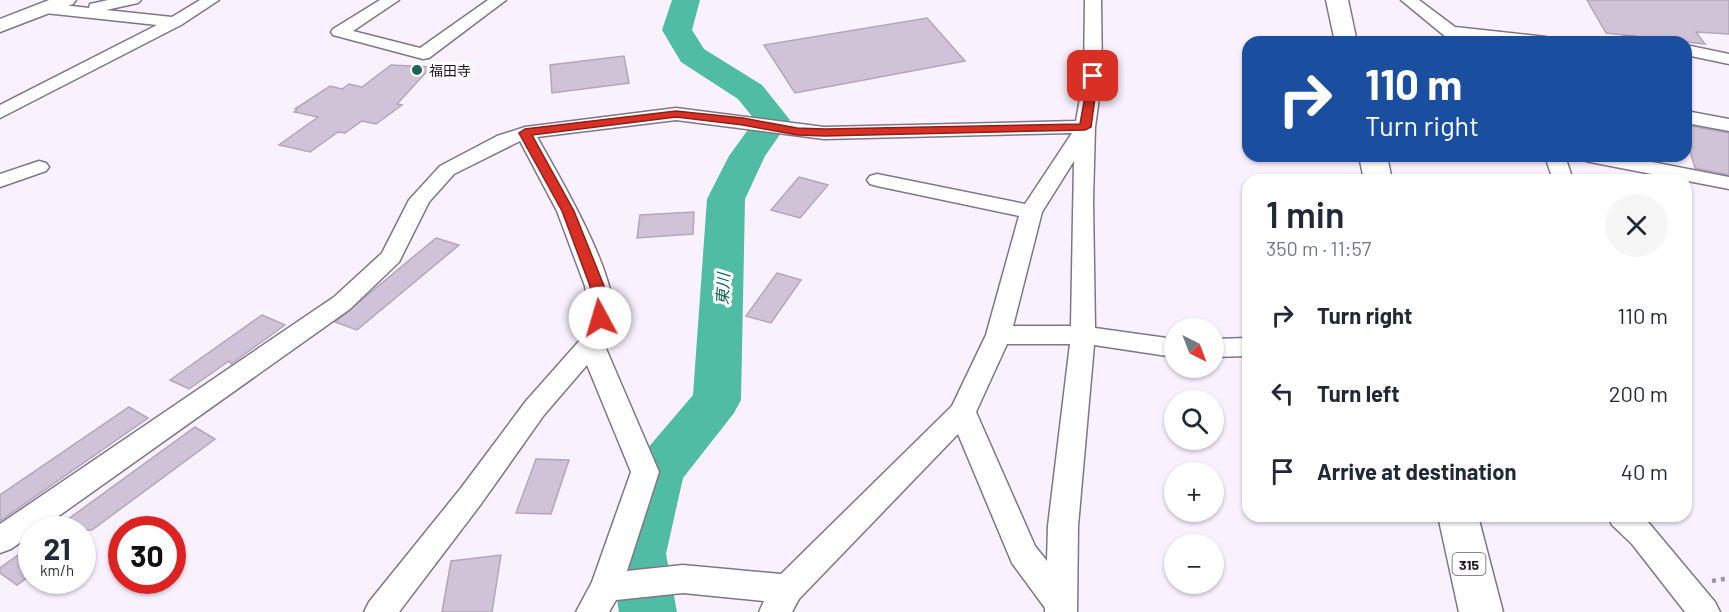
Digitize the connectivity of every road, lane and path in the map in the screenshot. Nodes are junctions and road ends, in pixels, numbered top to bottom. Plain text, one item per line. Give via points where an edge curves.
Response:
1 (11, 0) edge
2 (133, 0) edge
3 (211, 0) edge
4 (392, 0) edge
5 (498, 0) edge
6 (1094, 0) edge
7 (1337, 0) edge
8 (1409, 0) edge
9 (68, 6) edge
10 (45, 8) junction
11 (175, 22) junction
12 (0, 26) edge
13 (1345, 36) edge
14 (1456, 36) edge
15 (1692, 51) edge
16 (1729, 58) edge
17 (0, 112) edge
18 (1692, 118) edge
19 (1729, 125) edge
20 (1085, 127) junction
21 (525, 133) junction
22 (1649, 162) edge
23 (1679, 165) edge
24 (39, 167) dead end
25 (877, 180) dead end
26 (0, 181) edge
27 (1729, 183) edge
28 (1031, 212) junction
29 (998, 335) junction
30 (1083, 335) junction
31 (591, 344) junction
32 (1164, 347) edge
33 (1242, 347) edge
34 (1224, 348) edge
35 (963, 412) junction
36 (1459, 522) edge
37 (1636, 522) edge
38 (0, 540) edge
39 (609, 594) edge
40 (782, 601) edge
41 (1061, 608) edge
42 (380, 612) edge
43 (1481, 612) edge
44 (1704, 612) edge

1 - 10 street
2 - 9 street
3 - 11 street
4 - 5 street via 339,32 423,54
6 - 20 street via 1093,76
7 - 13 highway
8 - 14 street
9 - 10 street
9 - 11 street
10 - 12 street
11 - 17 street
15 - 16 street
18 - 19 street
20 - 21 street via 836,133 676,114
20 - 28 street
20 - 30 street
21 - 31 street via 568,211 597,286 600,318
21 - 38 street via 447,170 420,200 391,257 342,303
22 - 23 street
23 - 27 street
24 - 26 street
25 - 28 street
28 - 29 street
29 - 30 street
29 - 35 street
30 - 32 street
30 - 41 street via 1063,526
31 - 39 street via 645,472
31 - 42 street via 535,408
33 - 34 street
35 - 40 street via 875,499
35 - 41 street via 1023,554
36 - 43 highway, 315
37 - 44 street
39 - 40 street via 683,579

